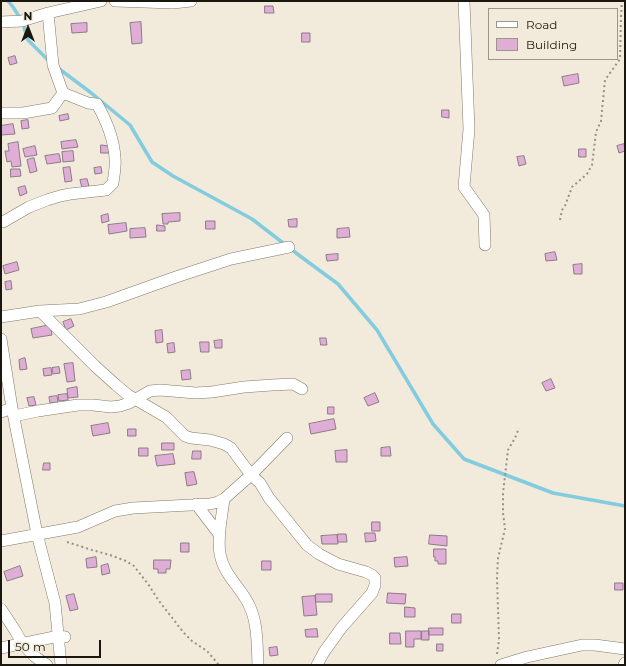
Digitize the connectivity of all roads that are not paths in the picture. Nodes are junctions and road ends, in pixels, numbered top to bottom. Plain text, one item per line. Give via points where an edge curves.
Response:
1 (101, 1) edge
2 (115, 1) edge
3 (191, 1) edge
4 (464, 1) edge
5 (48, 13) junction
6 (1, 22) edge
7 (63, 93) junction
8 (1, 113) edge
9 (2, 224) edge
10 (485, 245) dead end
11 (289, 247) dead end
12 (40, 311) junction
13 (1, 317) edge
14 (1, 339) edge
15 (302, 389) dead end
16 (135, 399) junction
17 (1, 412) edge
18 (13, 412) junction
19 (287, 438) dead end
20 (251, 475) junction
21 (224, 500) junction
22 (196, 504) junction
23 (37, 534) junction
24 (219, 534) junction
25 (1, 541) edge
26 (1, 608) edge
27 (62, 636) junction
28 (22, 643) junction
29 (1, 648) edge
30 (625, 649) edge
31 (499, 662) edge
32 (47, 665) edge
33 (61, 665) edge
34 (258, 665) edge
35 (317, 665) edge

1 - 5 street
2 - 3 street
4 - 10 street via 469,129 464,187 484,215
5 - 6 street via 22,21
5 - 7 street via 53,65
7 - 8 street via 52,108 23,113
7 - 9 street via 97,104 104,116 115,158 113,183 106,190 70,194 47,200 29,207
11 - 12 street via 231,259 79,309
12 - 13 street
12 - 16 street via 95,366
14 - 18 street
15 - 16 street via 293,384 196,393 160,390 150,391
16 - 18 street via 111,407 78,405
16 - 20 street via 166,417 185,436 224,444
17 - 18 street
18 - 23 street
19 - 20 street
20 - 21 street
20 - 35 street via 260,483 307,545 338,564 366,572 375,578 372,593 342,627
21 - 22 street
21 - 24 street
22 - 23 street via 115,511 78,527
22 - 24 street
23 - 25 street
23 - 27 street
24 - 34 street via 220,556 225,570 250,607 254,620
26 - 28 street
27 - 28 street
27 - 33 street
28 - 29 street
28 - 32 street
30 - 31 street via 582,645

